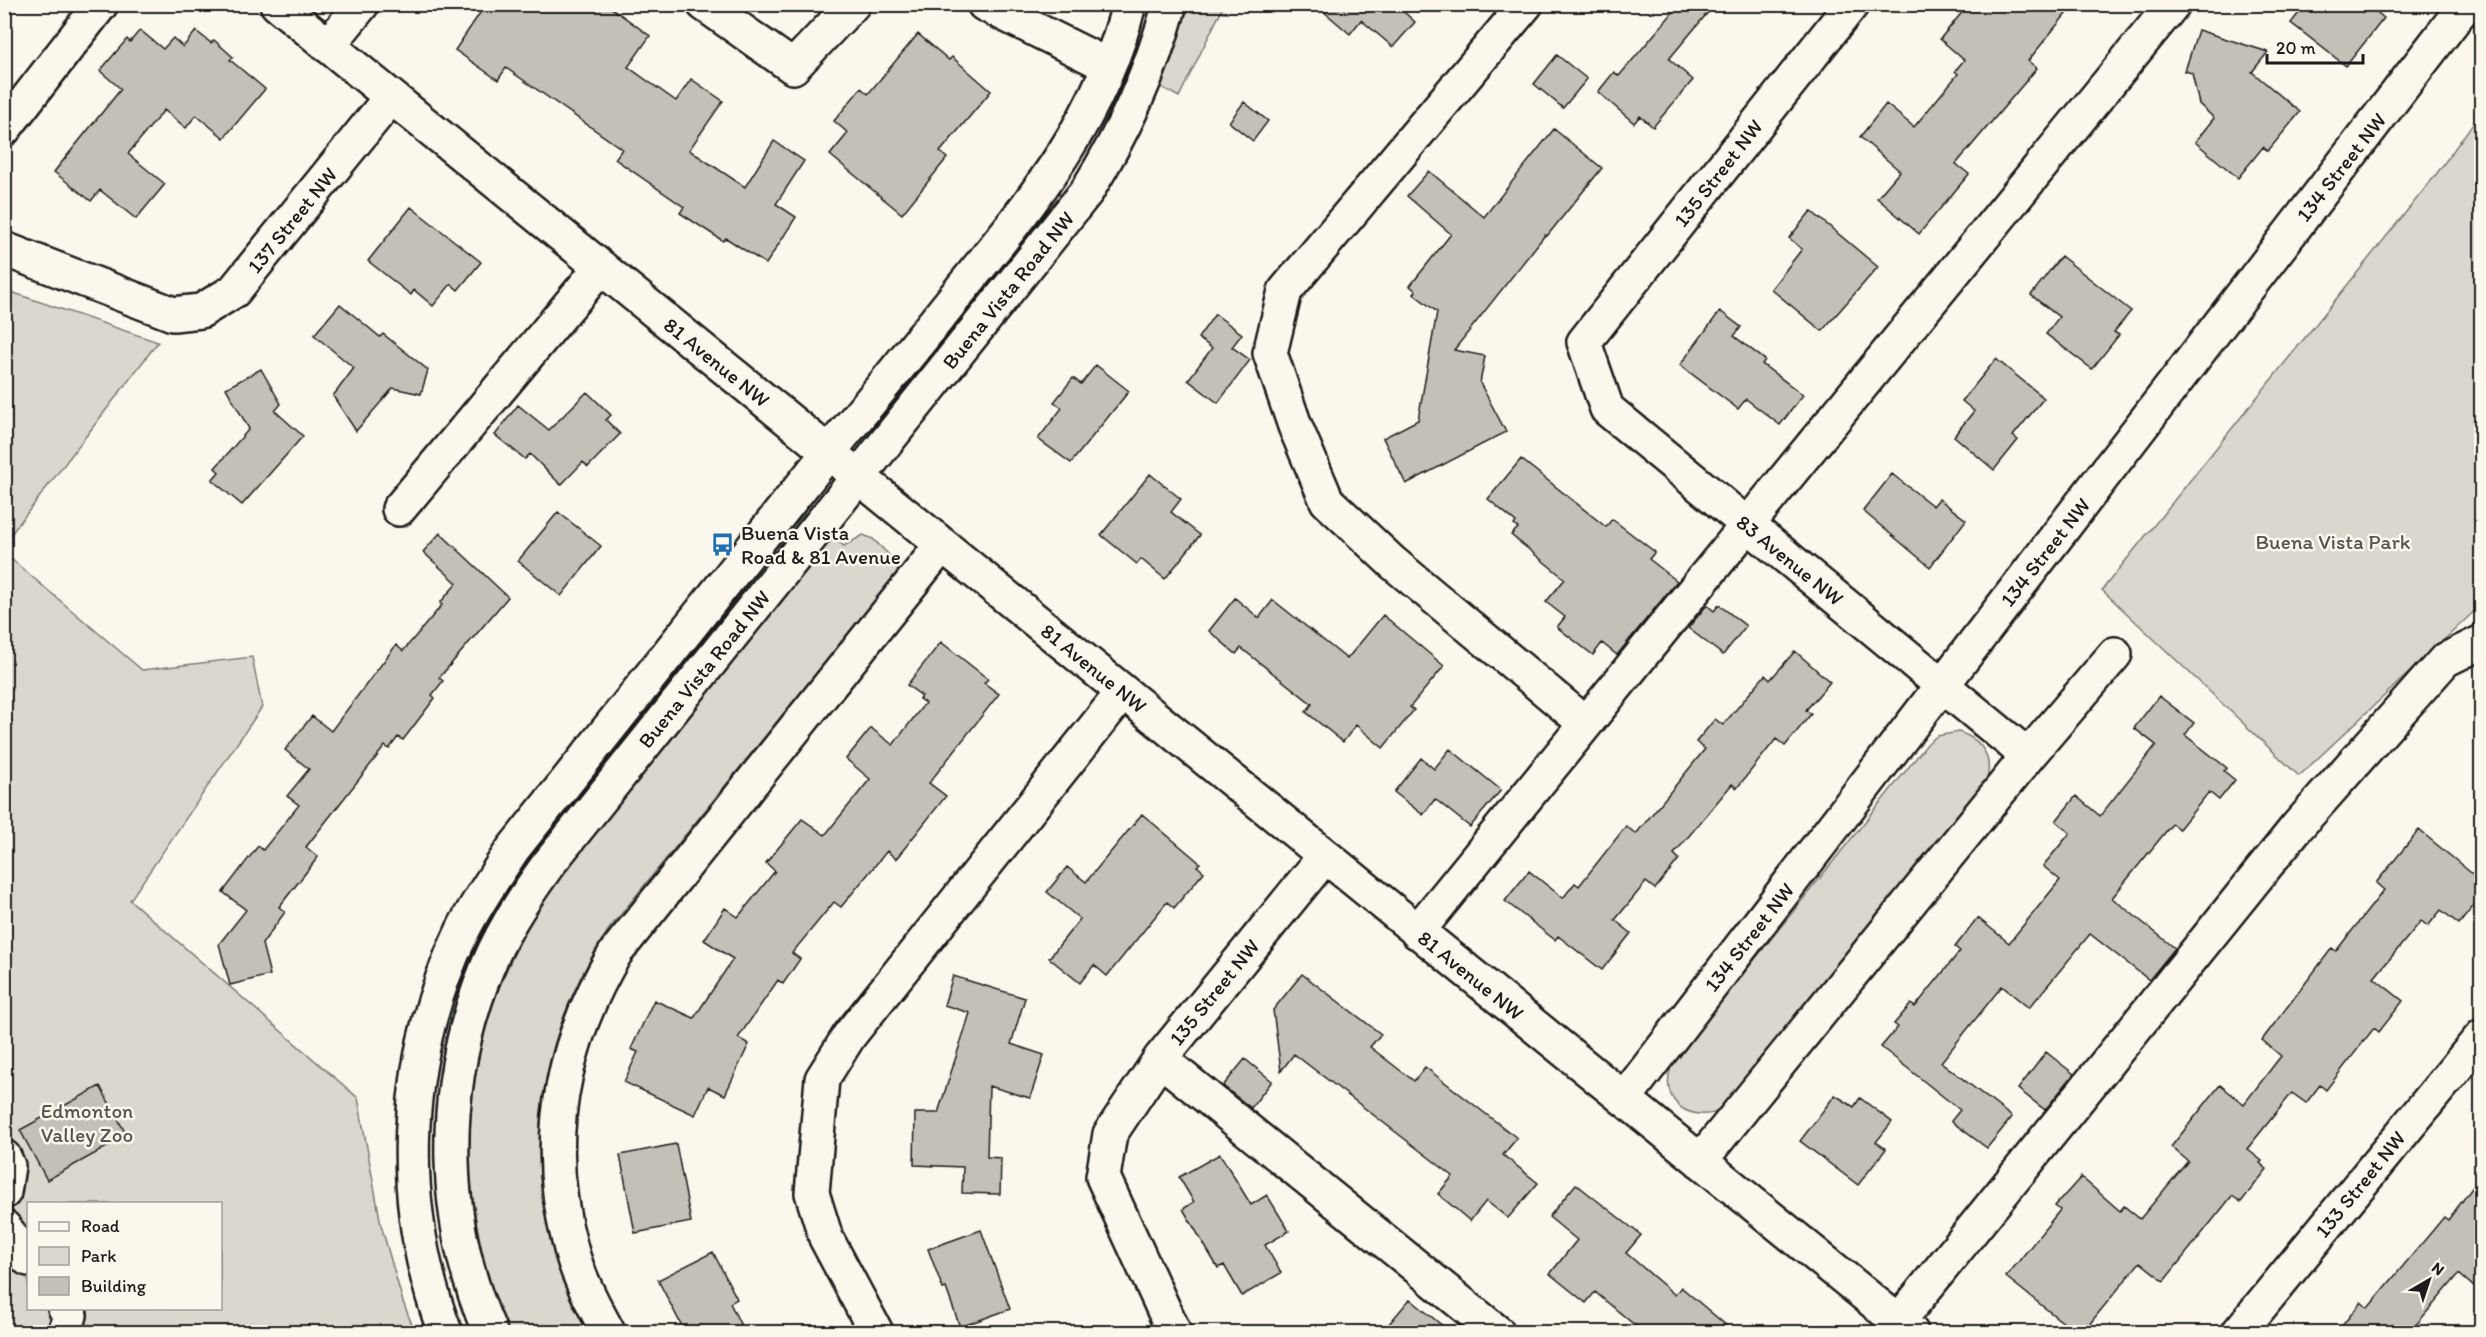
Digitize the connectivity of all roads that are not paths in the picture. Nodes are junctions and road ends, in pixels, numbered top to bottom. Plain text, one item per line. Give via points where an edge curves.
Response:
1 (101, 4) edge
2 (277, 4) edge
3 (362, 4) edge
4 (704, 4) edge
5 (852, 4) edge
6 (984, 4) edge
7 (1129, 4) edge
8 (1170, 4) edge
9 (1526, 4) edge
10 (1852, 4) edge
11 (2173, 4) edge
12 (2466, 4) edge
13 (328, 46) junction
14 (1110, 66) junction
15 (391, 97) junction
16 (4, 129) edge
17 (4, 249) edge
18 (601, 267) junction
19 (1584, 342) joint
20 (829, 453) junction
21 (858, 477) junction
22 (399, 509) dead end
23 (1749, 526) junction
24 (942, 545) junction
25 (2481, 642) edge
26 (2115, 654) dead end
27 (1942, 686) junction
28 (1123, 692) junction
29 (1585, 723) junction
30 (2028, 756) junction
31 (1325, 856) junction
32 (1418, 932) junction
33 (2481, 1036) edge
34 (1160, 1059) junction
35 (1624, 1099) junction
36 (4, 1157) edge
37 (1700, 1161) junction
38 (4, 1192) edge
39 (4, 1227) edge
40 (27, 1258) edge
41 (66, 1310) edge
42 (1905, 1327) edge
43 (65, 1332) edge
44 (445, 1332) edge
45 (490, 1332) edge
46 (608, 1332) edge
47 (876, 1332) edge
48 (1174, 1332) edge
49 (1497, 1332) edge
50 (2239, 1332) edge

1 - 16 street
2 - 13 street, 81 Avenue NW
3 - 13 street
4 - 5 street via 793,67
6 - 14 street
7 - 14 street, Buena Vista Road NW
8 - 21 street, Buena Vista Road NW via 1137,102 1087,191
9 - 29 street via 1285,291 1270,353 1327,501 1392,562
10 - 19 street, 135 Street NW
11 - 23 street
12 - 27 street, 134 Street NW
13 - 15 street, 81 Avenue NW
14 - 20 street, Buena Vista Road NW via 1076,136 1026,209
15 - 17 street, 137 Street NW via 234,291 201,311 173,314
15 - 18 street, 81 Avenue NW
18 - 20 street, 81 Avenue NW
18 - 22 street
19 - 23 street, 83 Avenue NW via 1607,409
20 - 21 street, 81 Avenue NW
20 - 44 street, Buena Vista Road NW via 513,849 486,889 444,974 419,1066 412,1164 423,1262
21 - 24 street, 81 Avenue NW
21 - 45 street, Buena Vista Road NW via 546,866 516,911 482,980 459,1063 451,1150 461,1242
23 - 27 street, 83 Avenue NW
23 - 29 street
24 - 28 street, 81 Avenue NW
24 - 46 street via 616,952 583,1014 562,1087 557,1170 572,1251 586,1290
25 - 42 street via 2445,660 2296,827
26 - 30 street
27 - 30 street, 83 Avenue NW
27 - 35 street, 134 Street NW
28 - 31 street, 81 Avenue NW
28 - 47 street via 849,1036 822,1079 812,1193 826,1239
29 - 32 street
30 - 37 street
31 - 32 street, 81 Avenue NW
31 - 34 street, 135 Street NW
32 - 35 street, 81 Avenue NW
33 - 50 street, 133 Street NW
34 - 48 street, 135 Street NW via 1110,1134 1103,1177
34 - 49 street
35 - 37 street, 81 Avenue NW
36 - 38 street via 8,1166
37 - 42 street, 81 Avenue NW
39 - 40 street
41 - 43 street via 70,1315

